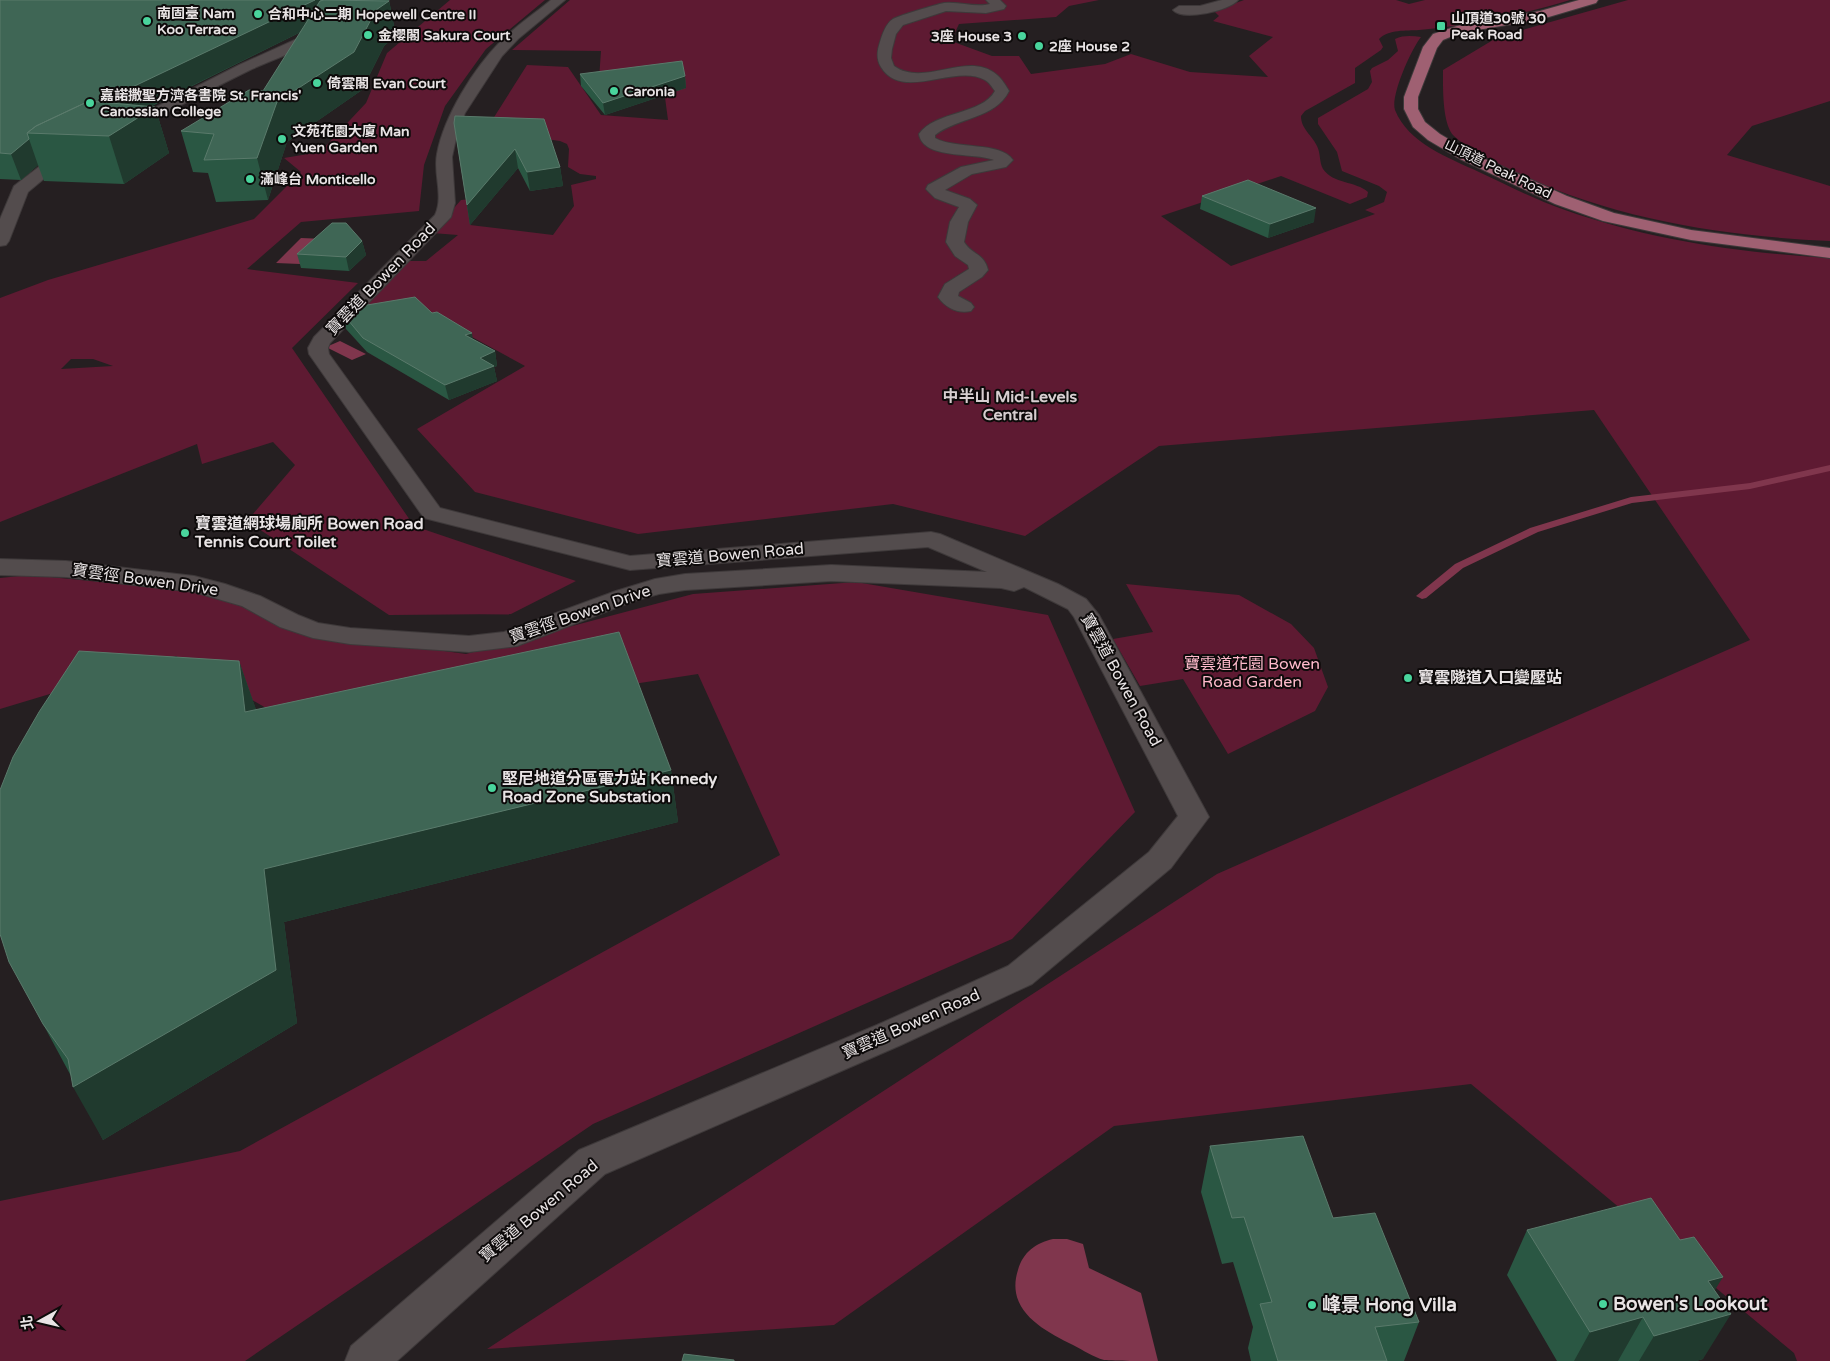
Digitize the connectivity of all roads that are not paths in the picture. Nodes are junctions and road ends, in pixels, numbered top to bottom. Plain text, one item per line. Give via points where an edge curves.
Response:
1 (383, 0) edge
2 (559, 0) edge
3 (992, 0) edge
4 (1232, 0) edge
5 (1592, 0) edge
6 (1179, 10) dead end
7 (330, 14) edge
8 (355, 18) junction
9 (110, 135) edge
10 (85, 148) edge
11 (0, 241) edge
12 (1830, 253) edge
13 (964, 307) dead end
14 (0, 567) edge
15 (1049, 589) junction
16 (366, 1361) edge

1 - 8 street
2 - 15 street, 寶雲道 Bowen Road via 500,50 460,106 449,134 442,171 447,210 321,341 318,348 319,354 432,513 630,564 931,538
3 - 13 street via 1000,6 986,9 945,7 898,22 890,34 884,54 886,66 900,77 915,79 952,72 978,72 992,77 1002,90 999,97 988,105 938,126 927,134 928,140 940,146 997,156 1005,161 967,170 934,189 939,194 968,204 959,222 955,242 961,252 977,262 979,270 954,286 948,294 954,303
4 - 6 street via 1205,10
5 - 12 main road, 山頂道 Peak Road via 1542,15 1457,30 1438,37 1430,47 1411,97 1411,109 1418,124 1434,137 1482,164 1561,200 1609,217 1690,235
7 - 8 street
8 - 9 street via 244,68
10 - 11 street via 46,169 20,190
14 - 15 street, 寶雲徑 Bowen Drive via 66,569 194,584 252,601 313,630 350,636 469,644 508,640 648,589 705,580 860,574 1001,580
15 - 16 street, 寶雲道 Bowen Road via 1077,604 1086,615 1194,816 1160,860 1020,975 889,1035 592,1162

